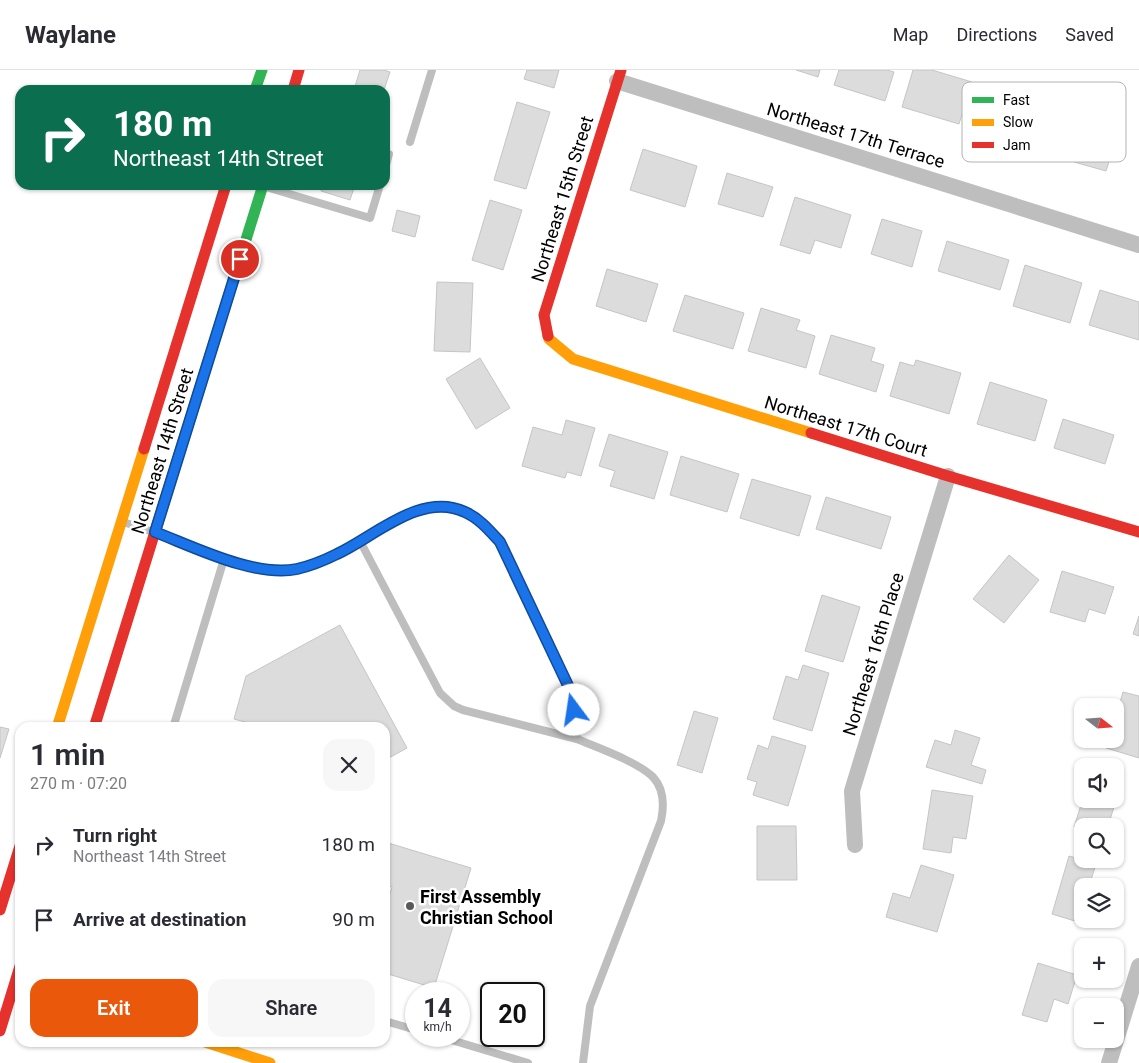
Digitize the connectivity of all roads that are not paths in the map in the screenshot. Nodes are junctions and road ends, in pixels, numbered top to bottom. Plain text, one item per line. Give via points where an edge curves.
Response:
1 (262, 70) edge
2 (299, 70) edge
3 (432, 70) edge
4 (619, 75) edge
5 (257, 85) edge
6 (294, 85) edge
7 (410, 142) dead end
8 (224, 190) edge
9 (262, 190) edge
10 (276, 190) edge
11 (378, 190) edge
12 (1139, 245) edge
13 (549, 339) joint
14 (948, 476) junction
15 (121, 522) junction
16 (155, 532) junction
17 (1139, 532) edge
18 (360, 541) junction
19 (224, 559) junction
20 (59, 722) edge
21 (96, 722) edge
22 (175, 722) edge
23 (577, 739) junction
24 (855, 846) dead end
25 (15, 862) edge
26 (0, 910) edge
27 (1139, 966) edge
28 (12, 981) edge
29 (390, 1022) edge
30 (405, 1026) edge
31 (0, 1031) edge
32 (470, 1046) edge
33 (220, 1047) edge
34 (270, 1063) edge
35 (528, 1063) edge
36 (583, 1063) edge
37 (1109, 1063) edge

1 - 5 main road
2 - 6 main road
3 - 7 lane
4 - 12 street, Northeast 17th Terrace
4 - 13 main road, Northeast 15th Street via 544,315
8 - 15 main road, Northeast 14th Street
9 - 16 main road, Northeast 14th Street
10 - 11 lane via 370,218
13 - 14 main road, Northeast 17th Court via 573,359
14 - 17 main road, Northeast 17th Court
14 - 24 street, Northeast 16th Place via 852,791
15 - 16 lane
15 - 20 main road, Northeast 14th Street
16 - 19 lane
16 - 21 main road, Northeast 14th Street
18 - 19 lane via 337,554 297,569 272,571
18 - 23 lane via 440,693 448,702 463,710
18 - 23 lane via 425,508 448,507 466,512 487,528 500,542 573,696
19 - 22 lane
23 - 36 lane via 624,760 653,778 662,797 663,810 590,1006
25 - 26 main road
27 - 37 street
28 - 31 main road
29 - 30 lane
32 - 35 lane
33 - 34 main road

